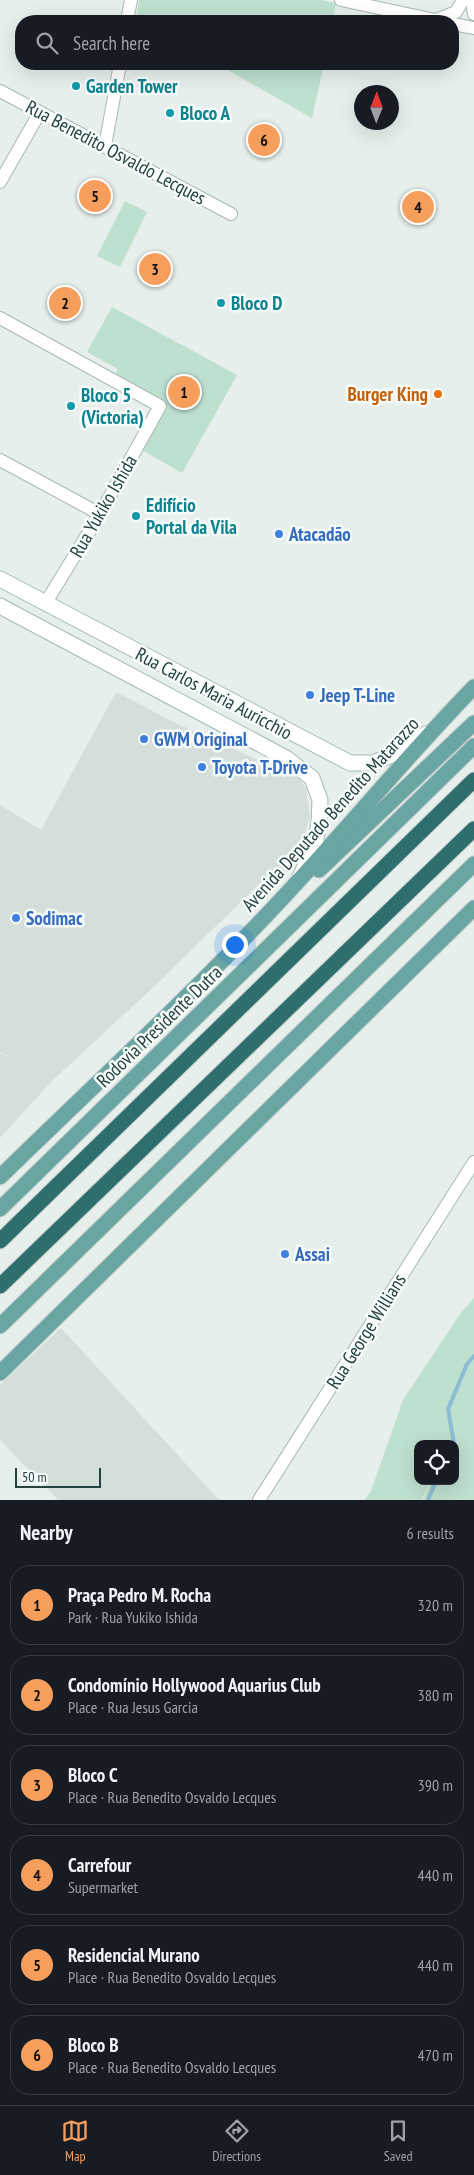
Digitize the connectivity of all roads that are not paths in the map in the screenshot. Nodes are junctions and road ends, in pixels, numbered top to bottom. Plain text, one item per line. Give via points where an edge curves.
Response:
1 (131, 0) edge
2 (341, 0) edge
3 (463, 0) edge
4 (472, 0) edge
5 (474, 14) edge
6 (129, 15) edge
7 (410, 15) edge
8 (450, 15) edge
9 (459, 25) edge
10 (474, 28) edge
11 (119, 70) edge
12 (0, 91) edge
13 (40, 112) junction
14 (105, 146) junction
15 (0, 182) edge
16 (231, 214) dead end
17 (0, 318) edge
18 (0, 460) edge
19 (100, 514) junction
20 (0, 579) edge
21 (45, 604) junction
22 (0, 606) edge
23 (20, 617) junction
24 (474, 687) edge
25 (474, 723) edge
26 (431, 731) junction
27 (474, 746) edge
28 (474, 780) edge
29 (474, 829) edge
30 (474, 864) edge
31 (298, 882) junction
32 (474, 908) edge
33 (256, 926) junction
34 (474, 1162) edge
35 (0, 1177) edge
36 (0, 1210) edge
37 (0, 1241) edge
38 (0, 1286) edge
39 (0, 1326) edge
40 (0, 1373) edge
41 (259, 1500) edge

1 - 6 street
2 - 7 street
3 - 8 street via 456,12
4 - 5 street
9 - 10 street
11 - 14 street
12 - 13 street, Rua Benedito Osvaldo Lecques
13 - 14 street, Rua Benedito Osvaldo Lecques
13 - 15 street
14 - 16 street, Rua Benedito Osvaldo Lecques
17 - 19 street, Rua Yukiko Ishida via 160,406
18 - 19 street
19 - 21 street, Rua Yukiko Ishida
20 - 21 main road, Rua Carlos Maria Auricchio
21 - 23 main road
21 - 26 main road, Rua Carlos Maria Auricchio via 350,763 373,763 400,751
22 - 23 main road, Rua Carlos Maria Auricchio
23 - 31 main road, Rua Carlos Maria Auricchio via 286,758 312,778 320,800 319,823 314,848
24 - 26 main road, Avenida Deputado Benedito Matarazzo
25 - 33 main road via 372,822
26 - 31 main road, Avenida Deputado Benedito Matarazzo
27 - 36 main road, Rodovia Presidente Dutra
28 - 37 highway
29 - 38 highway
30 - 39 main road
31 - 33 main road, Avenida Deputado Benedito Matarazzo
32 - 40 main road
33 - 35 main road, Avenida Deputado Benedito Matarazzo
34 - 41 street, Rua George Willians

